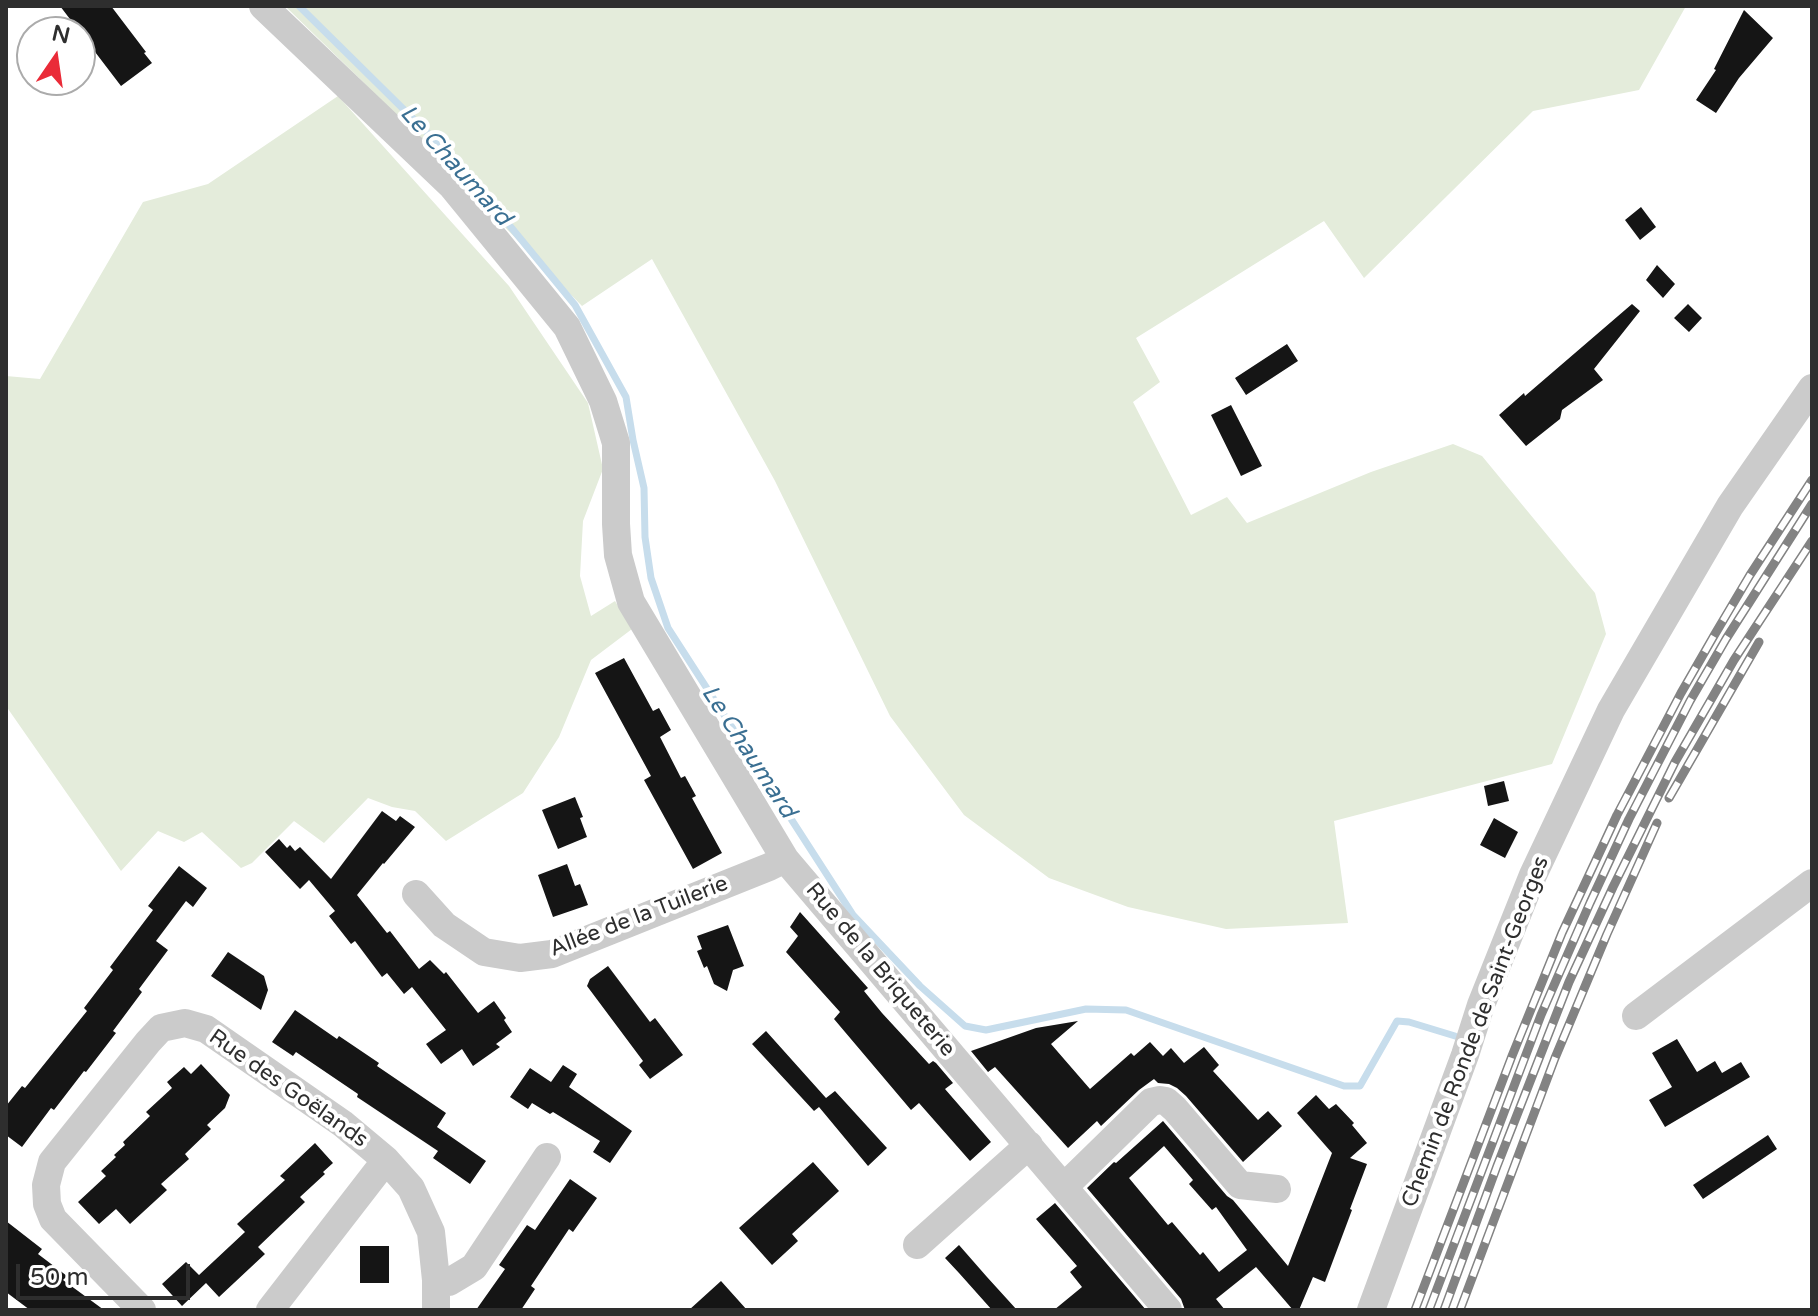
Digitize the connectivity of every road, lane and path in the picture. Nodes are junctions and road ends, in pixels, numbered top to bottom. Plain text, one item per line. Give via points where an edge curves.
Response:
1 (263, 6) edge
2 (1812, 388) edge
3 (785, 859) junction
4 (1812, 883) edge
5 (416, 894) dead end
6 (1636, 1016) dead end
7 (1029, 1145) junction
8 (547, 1157) dead end
9 (386, 1160) junction
10 (1065, 1186) junction
11 (1277, 1189) dead end
12 (917, 1245) dead end
13 (436, 1280) junction
14 (142, 1310) edge
15 (270, 1310) edge
16 (436, 1310) edge
17 (1168, 1310) edge
18 (1371, 1310) edge

1 - 3 street, Rue de la Briqueterie via 451,185 567,327 603,401 616,443 618,555 631,602
2 - 18 street, Chemin de Ronde de Saint-Georges via 1730,506 1611,710 1533,875 1481,1005
3 - 5 street, Allée de la Tuilerie via 552,954 520,958 484,952 444,925
3 - 7 street, Rue de la Briqueterie
4 - 6 street
7 - 10 street, Rue de la Briqueterie
7 - 12 street
8 - 13 street via 474,1267 449,1282
9 - 13 street, Rue des Goëlands via 411,1188 431,1232
9 - 14 street, Rue des Goëlands via 206,1029 185,1023 161,1028 52,1162 46,1185 53,1219
9 - 15 street, Rue des Goëlands
10 - 11 street via 1151,1102 1160,1100 1175,1109 1240,1185
10 - 17 street, Rue de la Briqueterie
13 - 16 street, Rue des Goëlands

